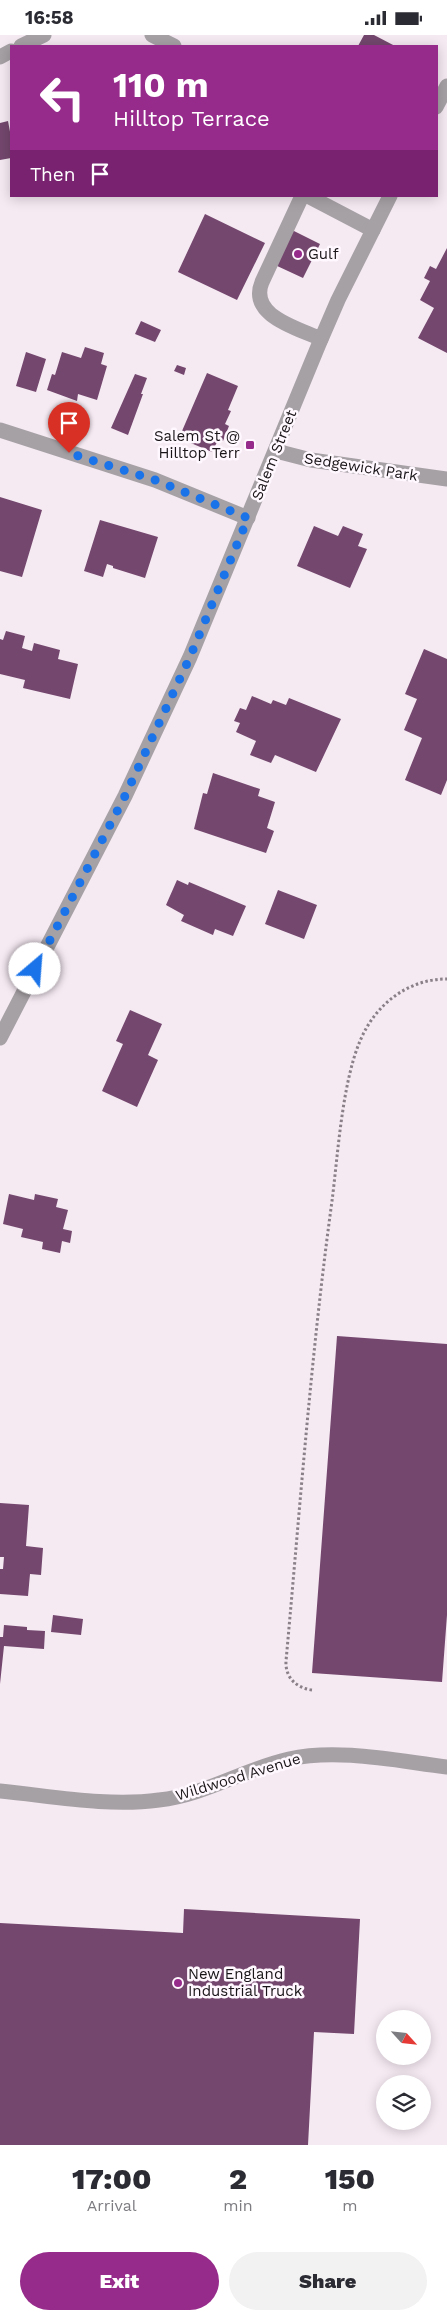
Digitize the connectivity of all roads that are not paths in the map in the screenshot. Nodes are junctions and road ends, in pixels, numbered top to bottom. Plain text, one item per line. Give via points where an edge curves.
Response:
1 (44, 35) edge
2 (152, 35) edge
3 (23, 45) edge
4 (172, 45) edge
5 (447, 86) edge
6 (438, 103) edge
7 (302, 197) edge
8 (310, 197) edge
9 (389, 197) edge
10 (373, 229) junction
11 (322, 339) junction
12 (0, 430) edge
13 (276, 451) junction
14 (447, 479) edge
15 (248, 518) junction
16 (0, 1038) edge
17 (447, 1767) edge
18 (0, 1791) edge

1 - 3 street
2 - 4 street
5 - 6 street
7 - 11 street via 262,282 259,297 270,315
8 - 10 street
9 - 10 street, Salem Street
10 - 11 street, Salem Street
11 - 13 street, Salem Street
12 - 15 street via 155,480
13 - 14 street, Sedgewick Park via 312,460
13 - 15 street, Salem Street
15 - 16 street, Salem Street via 190,657 125,796
17 - 18 street, Wildwood Avenue via 348,1756 308,1756 274,1763 194,1793 159,1800 123,1802

